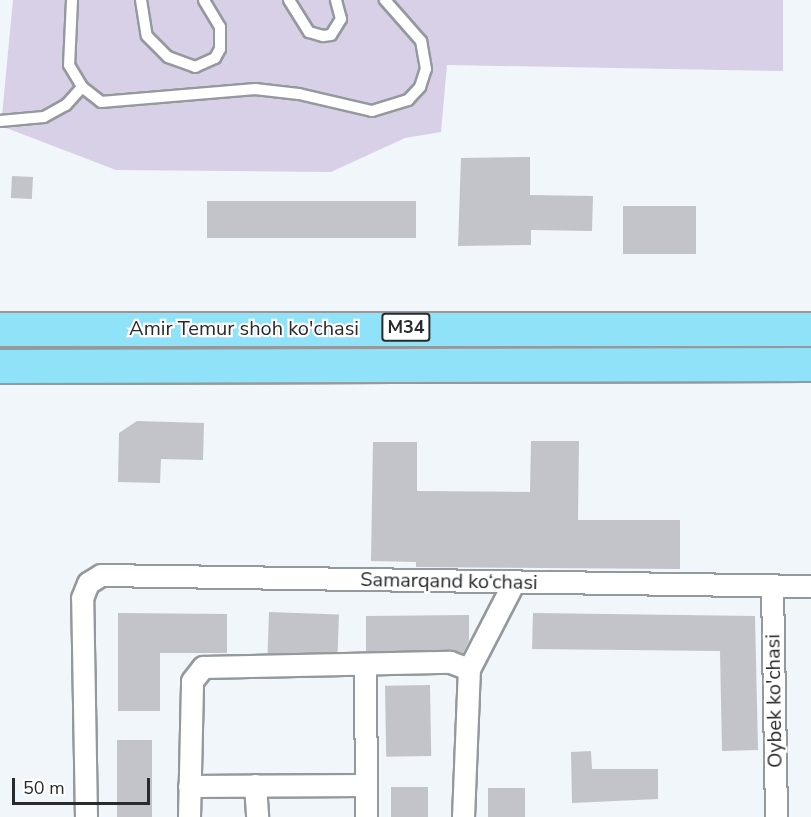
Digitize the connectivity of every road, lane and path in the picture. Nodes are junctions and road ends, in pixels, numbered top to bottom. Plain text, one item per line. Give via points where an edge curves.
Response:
1 (72, 0) edge
2 (141, 0) edge
3 (204, 0) edge
4 (289, 0) edge
5 (336, 0) edge
6 (385, 0) edge
7 (82, 87) junction
8 (0, 121) edge
9 (600, 327) junction
10 (0, 329) edge
11 (811, 329) edge
12 (811, 364) edge
13 (602, 365) junction
14 (0, 366) edge
15 (514, 582) junction
16 (772, 586) junction
17 (811, 586) edge
18 (364, 664) junction
19 (469, 669) junction
20 (255, 785) junction
21 (366, 785) junction
22 (189, 786) junction
23 (86, 817) edge
24 (189, 817) edge
25 (257, 817) edge
26 (366, 817) edge
27 (463, 817) edge
28 (776, 817) edge

1 - 7 lane via 67,48 69,65
2 - 3 lane via 147,36 168,57 195,67 215,58 220,49 220,27
4 - 5 lane via 309,32 323,36 331,35 340,19
6 - 7 lane via 421,41 426,56 420,87 408,100 390,108 354,109 299,93 255,89 111,104
7 - 8 lane via 66,105 44,117
9 - 10 highway, Amir Temur shoh ko'chasi / M34
9 - 11 highway, Amir Temur shoh ko'chasi / M34
9 - 13 highway
12 - 13 highway, Amir Temur shoh ko'chasi / M34
13 - 14 highway, Amir Temur shoh ko'chasi / M34
15 - 16 street, Samarqand ko‘chasi
15 - 19 street
15 - 23 street, Samarqand ko‘chasi via 101,575 88,583 82,597
16 - 17 street, Samarqand ko‘chasi
16 - 28 street, Oybek ko'chasi
18 - 19 street via 450,662
18 - 21 street
18 - 22 street via 203,667 196,672
19 - 27 street
20 - 21 street
20 - 22 street
20 - 25 street
21 - 26 street
22 - 24 street

